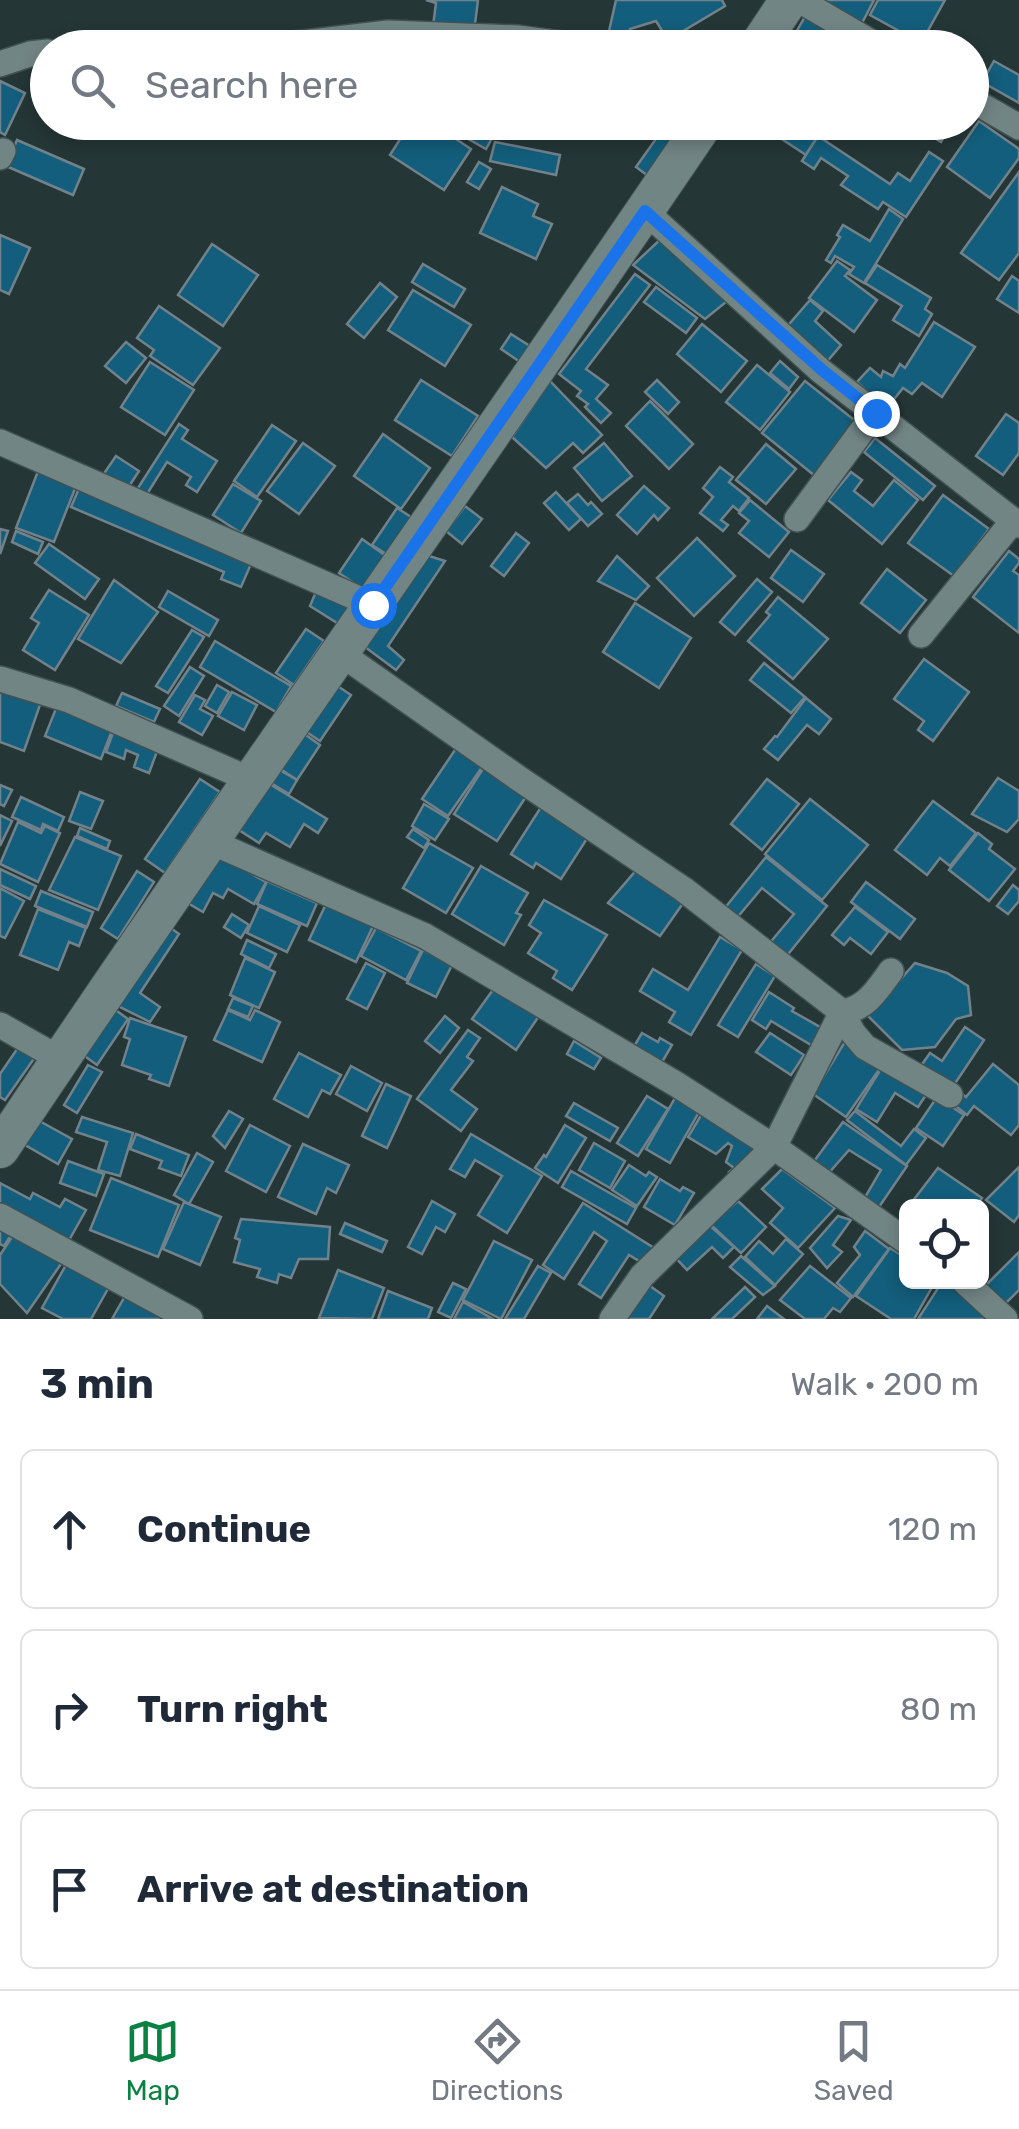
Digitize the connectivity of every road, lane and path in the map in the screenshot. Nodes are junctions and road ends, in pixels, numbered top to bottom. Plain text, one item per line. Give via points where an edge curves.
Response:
1 (789, 0) edge
2 (800, 0) edge
3 (768, 30) edge
4 (851, 30) edge
5 (30, 54) edge
6 (0, 64) edge
7 (989, 110) edge
8 (1019, 128) edge
9 (694, 140) edge
10 (645, 211) junction
11 (876, 413) junction
12 (0, 442) edge
13 (797, 520) dead end
14 (1016, 523) edge
15 (373, 605) junction
16 (921, 635) dead end
17 (340, 653) junction
18 (0, 679) edge
19 (252, 780) junction
20 (209, 841) junction
21 (891, 971) dead end
22 (842, 1012) junction
23 (0, 1025) edge
24 (60, 1059) junction
25 (950, 1095) dead end
26 (774, 1147) junction
27 (0, 1149) edge
28 (0, 1216) edge
29 (899, 1235) edge
30 (972, 1289) edge
31 (190, 1319) edge
32 (612, 1319) edge
33 (1005, 1319) edge

1 - 3 street
2 - 4 street
5 - 6 street
7 - 8 street
9 - 10 street
10 - 11 street
10 - 15 street
11 - 13 street
11 - 14 street
12 - 15 street
14 - 16 street
15 - 17 street
17 - 19 street
17 - 22 street via 683,888
18 - 19 street via 69,700
19 - 20 street
20 - 24 street
20 - 26 street via 425,936
21 - 22 street via 856,1010
22 - 25 street via 865,1046
22 - 26 street
23 - 24 street
24 - 27 street
26 - 29 street
26 - 32 street via 642,1276
28 - 31 street
30 - 33 street

